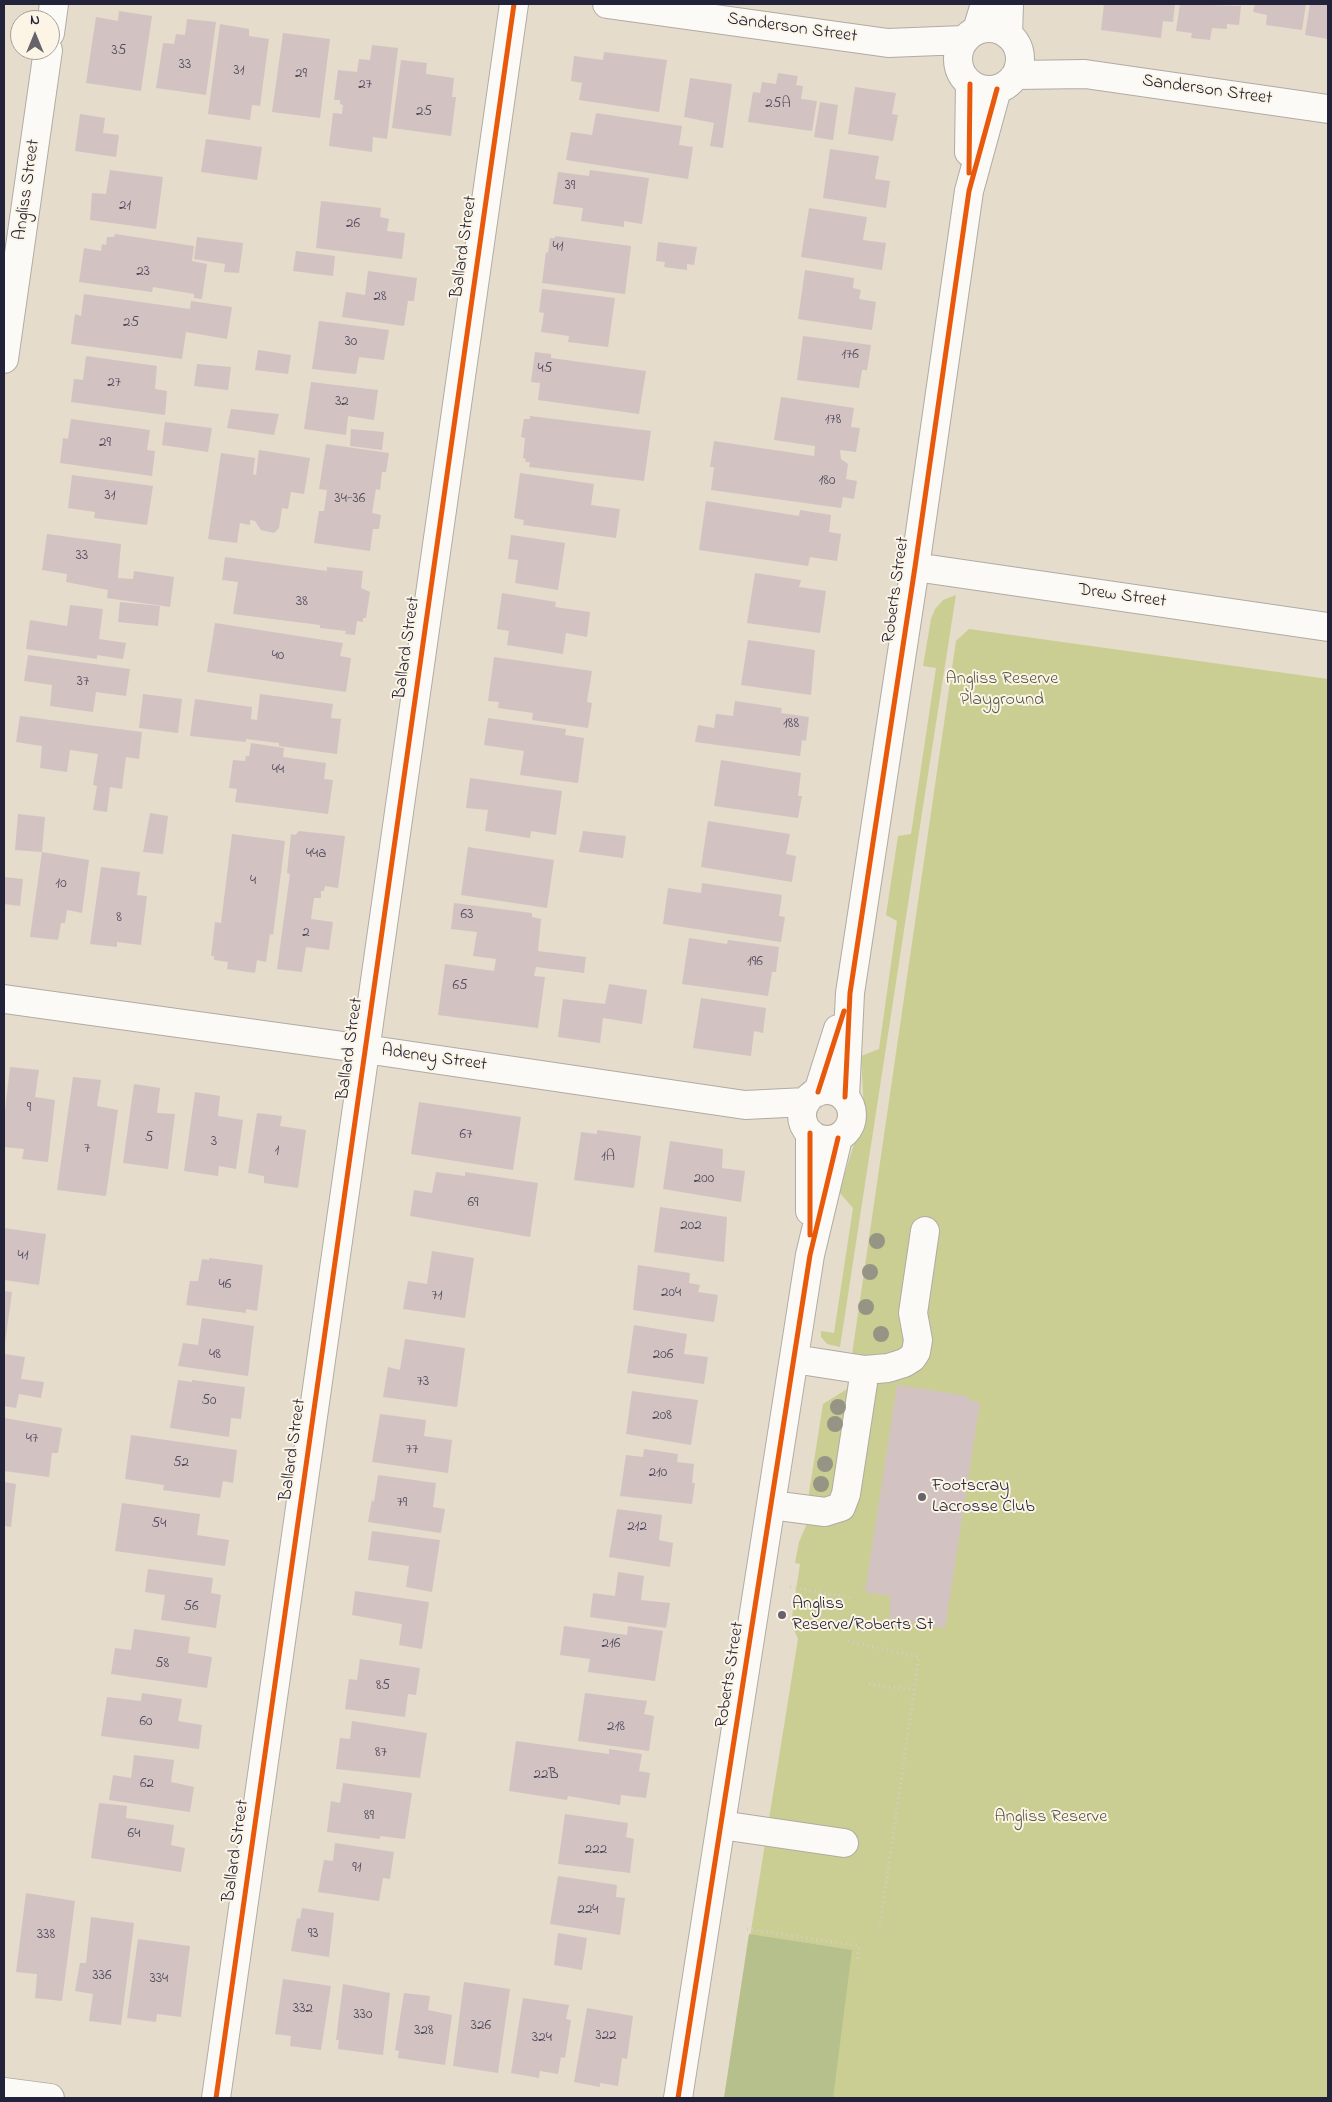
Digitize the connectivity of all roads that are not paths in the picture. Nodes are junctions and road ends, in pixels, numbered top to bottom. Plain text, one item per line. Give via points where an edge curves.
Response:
1 (514, 4) edge
2 (607, 4) edge
3 (985, 4) edge
4 (1009, 4) edge
5 (968, 55) junction
6 (47, 60) edge
7 (1010, 63) junction
8 (1328, 109) edge
9 (969, 191) junction
10 (4, 359) edge
11 (915, 567) junction
12 (1328, 627) edge
13 (850, 993) junction
14 (4, 1000) edge
15 (365, 1049) junction
16 (845, 1097) junction
17 (810, 1114) junction
18 (838, 1138) junction
19 (925, 1231) dead end
20 (810, 1255) junction
21 (794, 1359) junction
22 (865, 1370) junction
23 (771, 1505) junction
24 (721, 1825) junction
25 (844, 1843) dead end
26 (4, 2092) edge
27 (50, 2098) edge
28 (216, 2098) edge
29 (678, 2098) edge

1 - 15 street, Ballard Street
2 - 5 street, Sanderson Street
3 - 5 street, Roberts Street
4 - 7 street, Roberts Street
5 - 7 street via 994,29
5 - 7 street via 987,90
5 - 9 street, Roberts Street
6 - 10 street, Angliss Street
7 - 8 street, Sanderson Street
7 - 9 street, Roberts Street
9 - 11 street, Roberts Street
11 - 12 street, Drew Street
11 - 13 street, Roberts Street
13 - 16 street, Roberts Street
13 - 17 street, Roberts Street
14 - 15 street, Adeney Street
15 - 17 street, Adeney Street
15 - 28 street, Ballard Street
16 - 17 street via 832,1091
16 - 18 street via 852,1119 845,1134
17 - 18 street via 823,1140
17 - 20 street, Roberts Street
18 - 20 street, Roberts Street
19 - 22 street via 913,1313 918,1340 916,1352 904,1363
20 - 21 street, Roberts Street
21 - 22 street
21 - 23 street, Roberts Street
22 - 23 street via 846,1494 841,1507 825,1512
23 - 24 street, Roberts Street
24 - 25 street
24 - 29 street, Roberts Street
26 - 27 street

